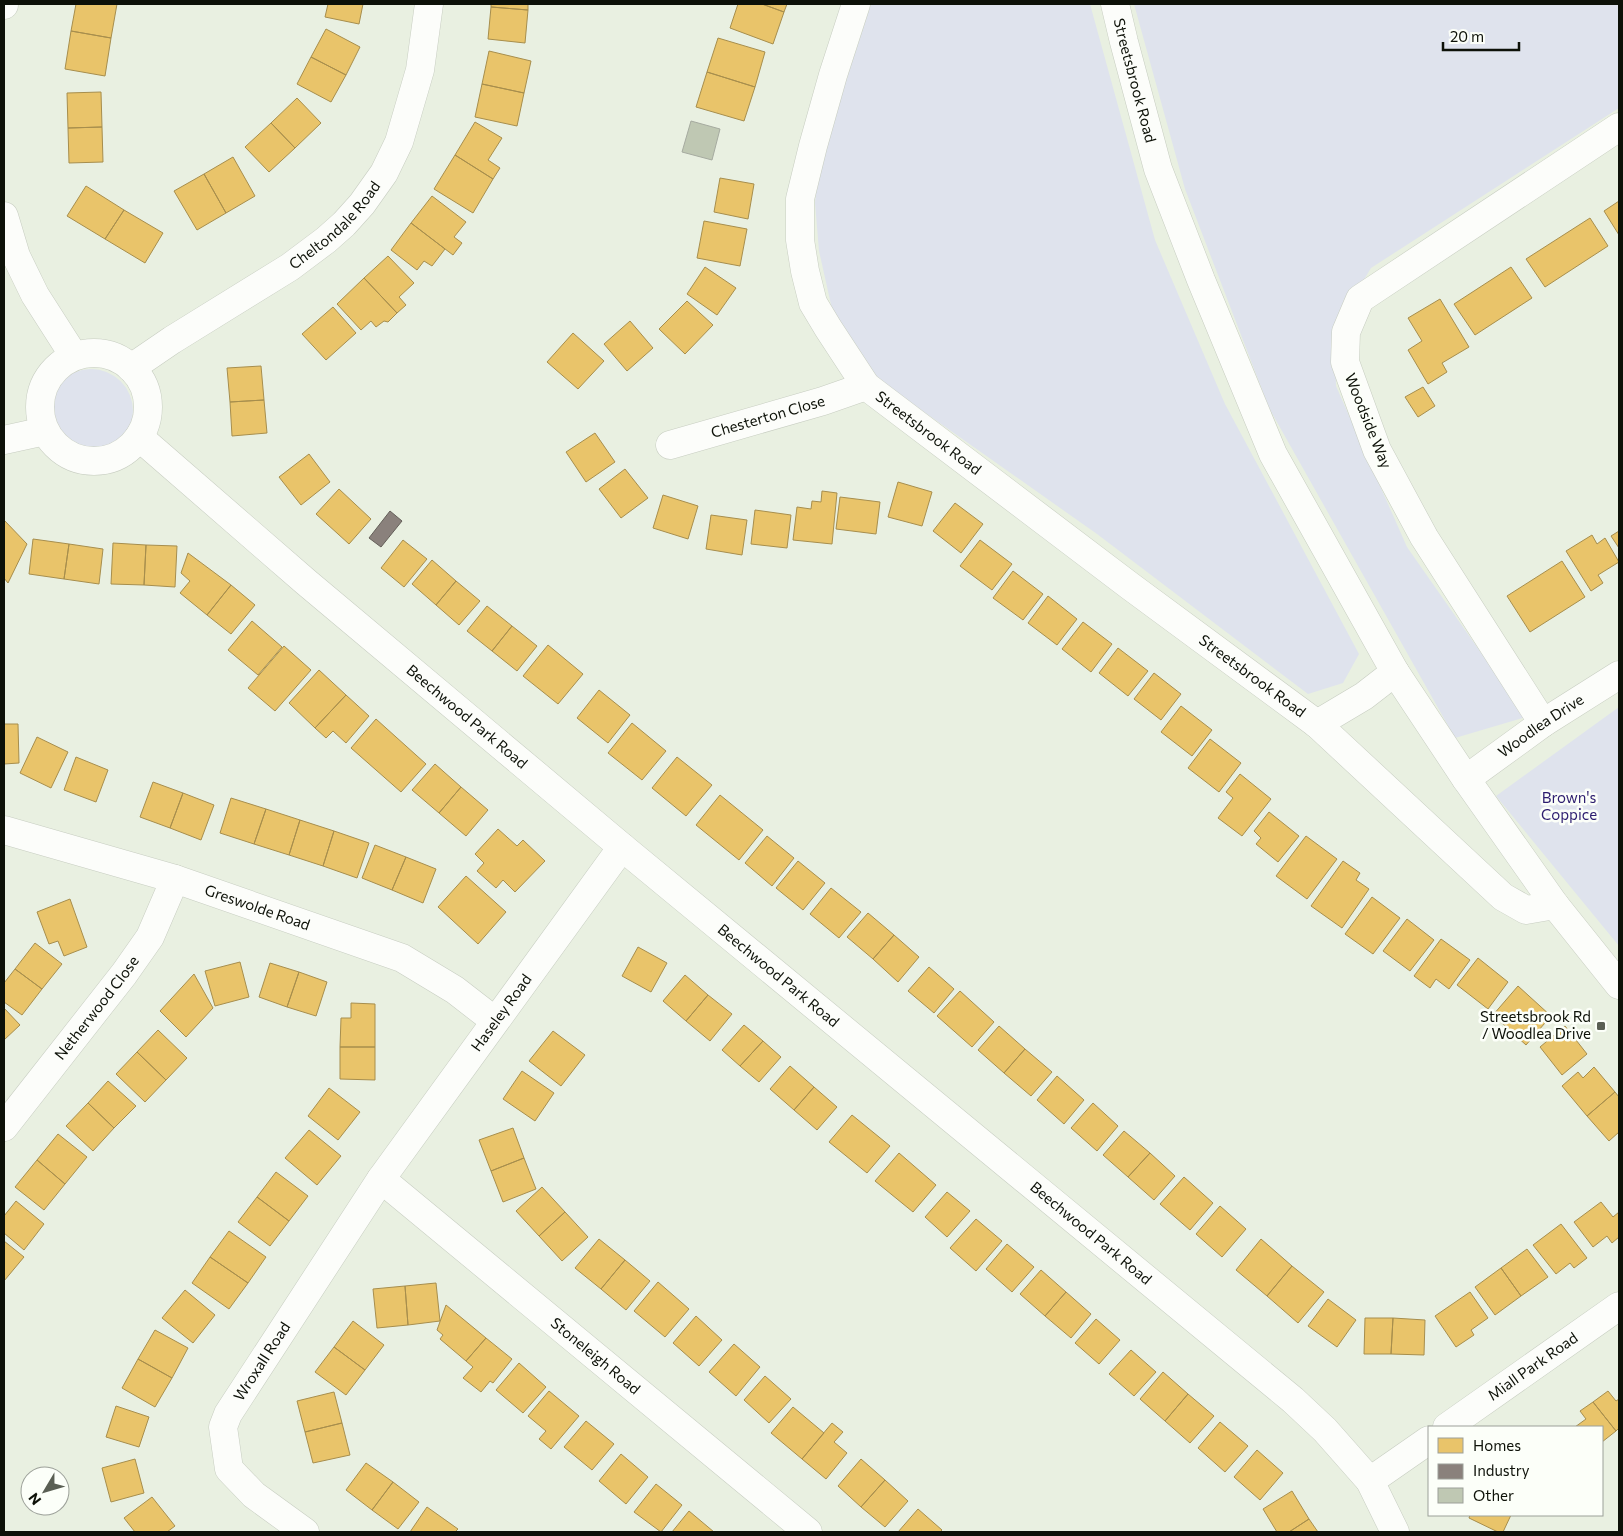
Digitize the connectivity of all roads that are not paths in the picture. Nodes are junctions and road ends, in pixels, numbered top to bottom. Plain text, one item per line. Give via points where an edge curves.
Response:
1 (429, 4) edge
2 (856, 4) edge
3 (1115, 4) edge
4 (1619, 127) edge
5 (4, 216) edge
6 (74, 356) junction
7 (131, 368) junction
8 (866, 386) junction
9 (45, 431) junction
10 (139, 437) junction
11 (4, 440) edge
12 (670, 446) dead end
13 (1395, 672) junction
14 (1619, 675) edge
15 (1544, 723) junction
16 (1317, 724) junction
17 (1466, 779) junction
18 (4, 830) edge
19 (622, 847) junction
20 (175, 879) junction
21 (1556, 906) junction
22 (1619, 986) edge
23 (495, 1021) junction
24 (4, 1127) edge
25 (381, 1179) junction
26 (1619, 1306) edge
27 (1448, 1426) edge
28 (1428, 1441) edge
29 (1370, 1481) junction
30 (305, 1532) edge
31 (808, 1532) edge
32 (1395, 1532) edge

1 - 7 street, Cheltondale Road via 420,70 399,142 384,173 362,204 326,240 290,267
2 - 8 street, Streetsbrook Road via 812,146 800,199 800,240 813,303
3 - 13 street, Streetsbrook Road via 1158,169 1273,454
4 - 15 street, Woodside Way via 1360,299 1346,332 1345,362 1377,450 1424,537
5 - 6 street via 16,256 35,295
6 - 7 street via 86,353 110,355
6 - 9 street via 50,374 43,387 40,417
7 - 10 street via 142,383 148,401 146,420
8 - 12 street, Chesterton Close
8 - 16 street, Streetsbrook Road
9 - 10 street via 64,452 91,461 118,456
9 - 11 street
10 - 19 street, Beechwood Park Road
13 - 16 street, Streetsbrook Road via 1364,696
13 - 17 street, Streetsbrook Road
14 - 15 street, Woodlea Drive
15 - 17 street, Woodlea Drive
16 - 21 street, Streetsbrook Road via 1503,898 1526,910
17 - 21 street, Streetsbrook Road
18 - 20 street, Greswolde Road
19 - 23 street, Haseley Road
19 - 29 street, Beechwood Park Road via 1293,1400 1325,1430
20 - 23 street, Greswolde Road via 402,958 455,990
20 - 24 street, Netherwood Close via 150,937
21 - 22 street, Streetsbrook Road
23 - 25 street, Haseley Road
25 - 30 street, Wroxall Road via 228,1414 223,1427 229,1469 254,1495
25 - 31 street, Stoneleigh Road
26 - 27 street, Miall Park Road
28 - 29 street
29 - 32 street, Beechwood Park Road

